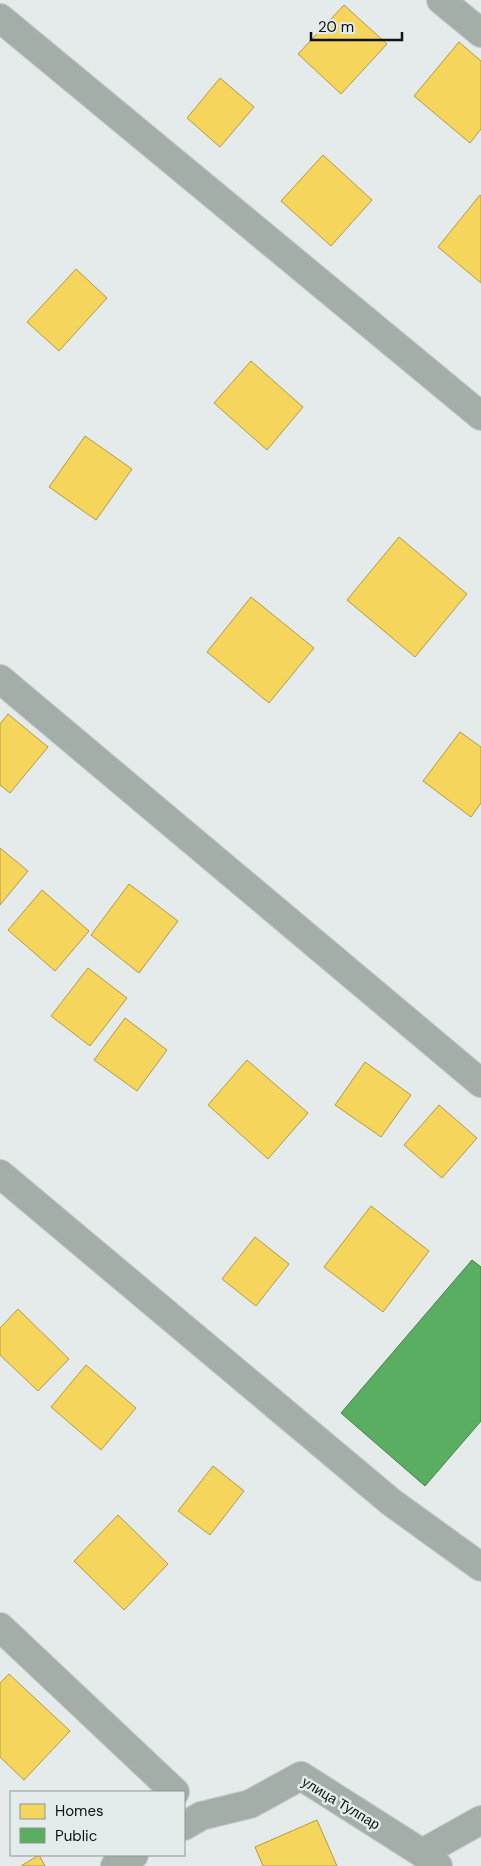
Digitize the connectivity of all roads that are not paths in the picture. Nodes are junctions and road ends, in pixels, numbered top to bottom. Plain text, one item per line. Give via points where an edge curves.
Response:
1 (441, 0) edge
2 (0, 18) edge
3 (481, 33) edge
4 (481, 416) edge
5 (0, 679) edge
6 (481, 1083) edge
7 (0, 1174) edge
8 (481, 1567) edge
9 (0, 1627) edge
10 (174, 1791) edge
11 (189, 1814) edge
12 (481, 1820) edge
13 (132, 1856) edge
14 (430, 1860) edge
15 (115, 1866) edge

1 - 3 street
2 - 4 street
5 - 6 street
7 - 8 street via 391,1502
9 - 10 street
11 - 14 street, улица Тулпар via 250,1804 301,1776
12 - 14 street
13 - 15 street

